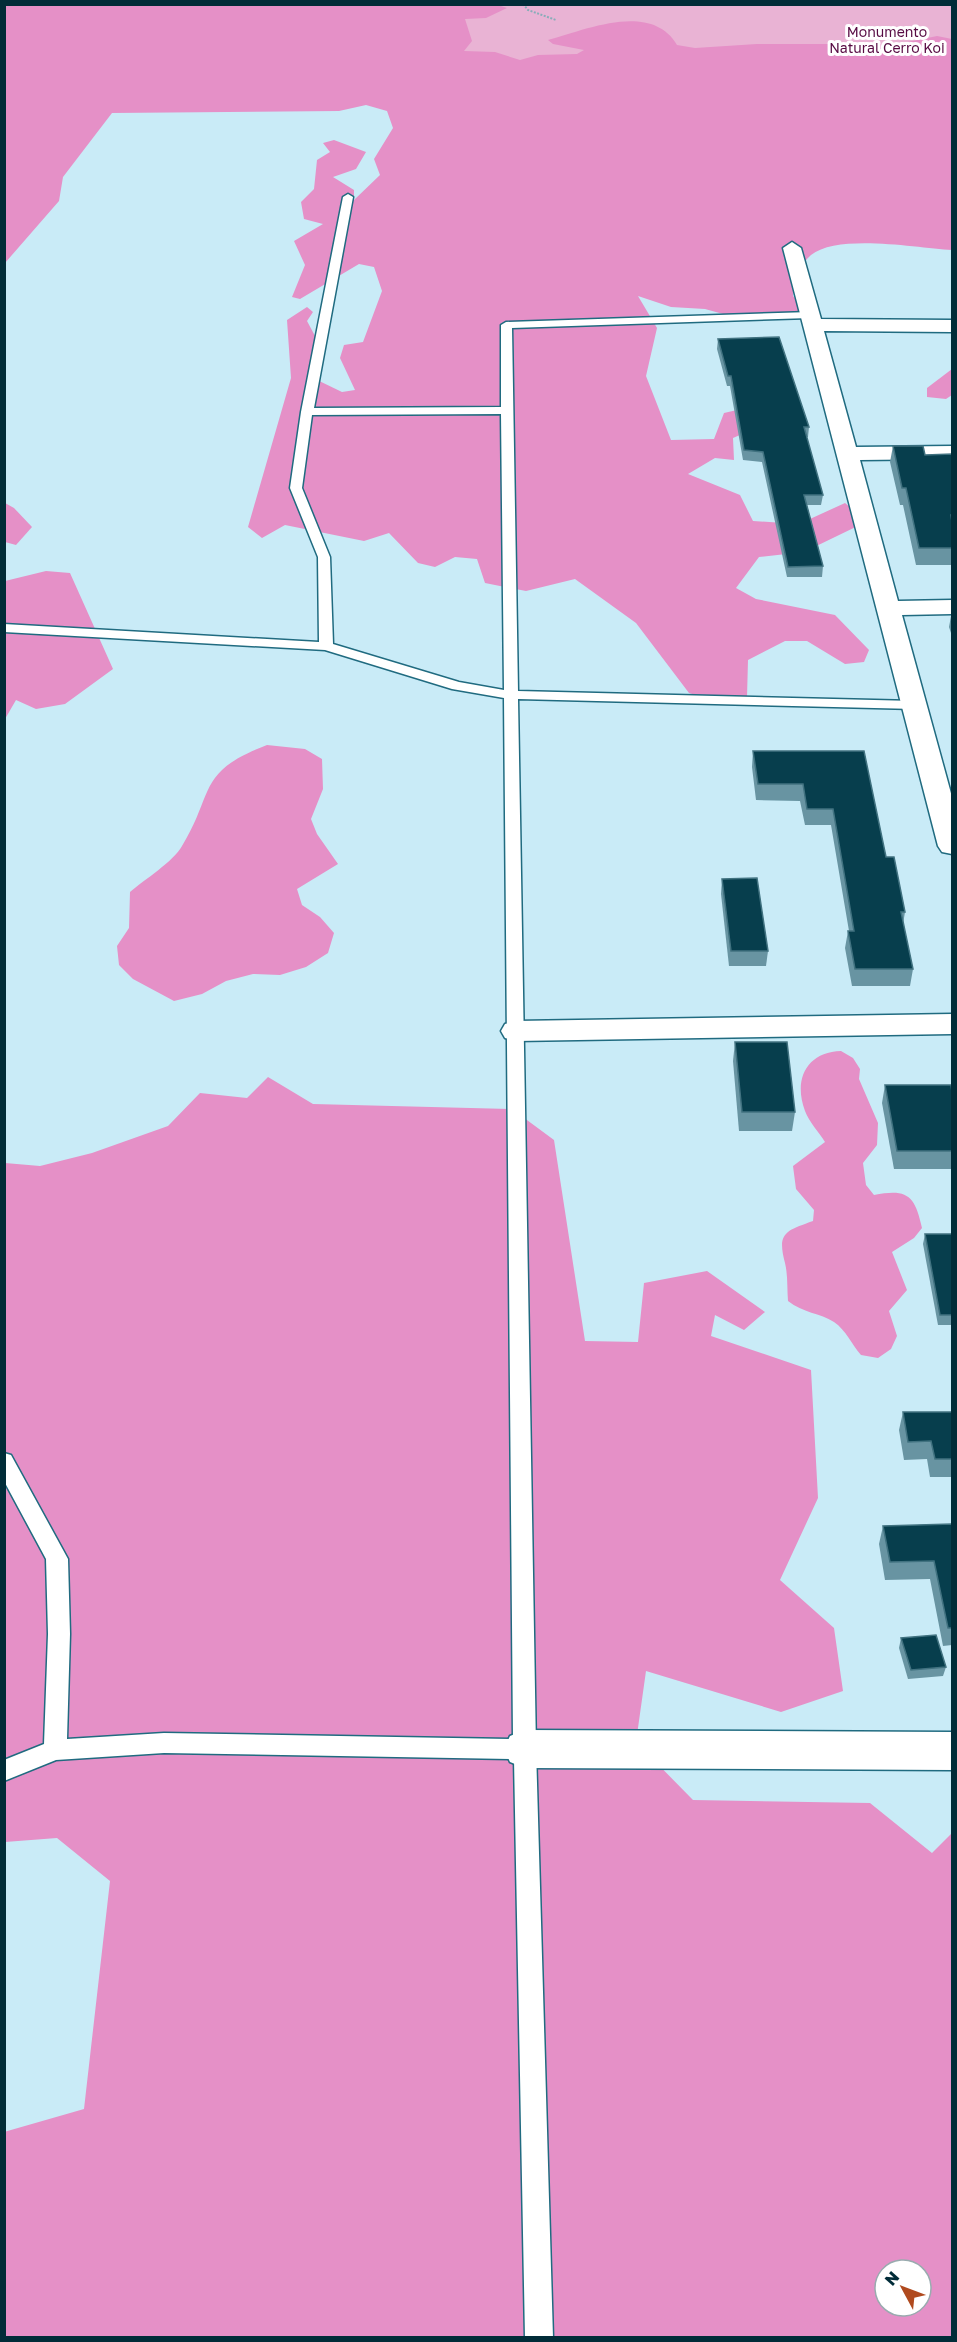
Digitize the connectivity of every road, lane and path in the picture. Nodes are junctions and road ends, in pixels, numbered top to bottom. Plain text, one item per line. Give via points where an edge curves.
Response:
1 (523, 4) edge
2 (556, 20) dead end
3 (348, 197) dead end
4 (792, 248) dead end
5 (812, 320) junction
6 (952, 326) edge
7 (508, 410) junction
8 (307, 412) junction
9 (952, 452) edge
10 (847, 454) junction
11 (952, 607) edge
12 (889, 608) junction
13 (4, 628) edge
14 (326, 646) junction
15 (511, 694) junction
16 (915, 705) junction
17 (946, 794) edge
18 (952, 846) edge
19 (952, 1024) edge
20 (516, 1030) junction
21 (4, 1461) edge
22 (525, 1749) junction
23 (55, 1750) junction
24 (952, 1751) edge
25 (4, 1771) edge
26 (539, 2337) edge

1 - 2 path via 528,10
3 - 8 lane
4 - 5 street
5 - 6 street
5 - 7 lane via 507,325
5 - 10 street
7 - 8 lane
7 - 15 lane
8 - 14 lane via 296,488 324,557
9 - 10 street
10 - 12 street
11 - 12 street
12 - 16 street
13 - 14 lane
14 - 15 lane via 457,686
15 - 16 lane
15 - 20 lane
16 - 17 street
17 - 18 street
19 - 20 street
20 - 22 lane
21 - 23 lane via 57,1559
22 - 23 lane via 164,1743
22 - 24 street
22 - 26 lane
23 - 25 lane

